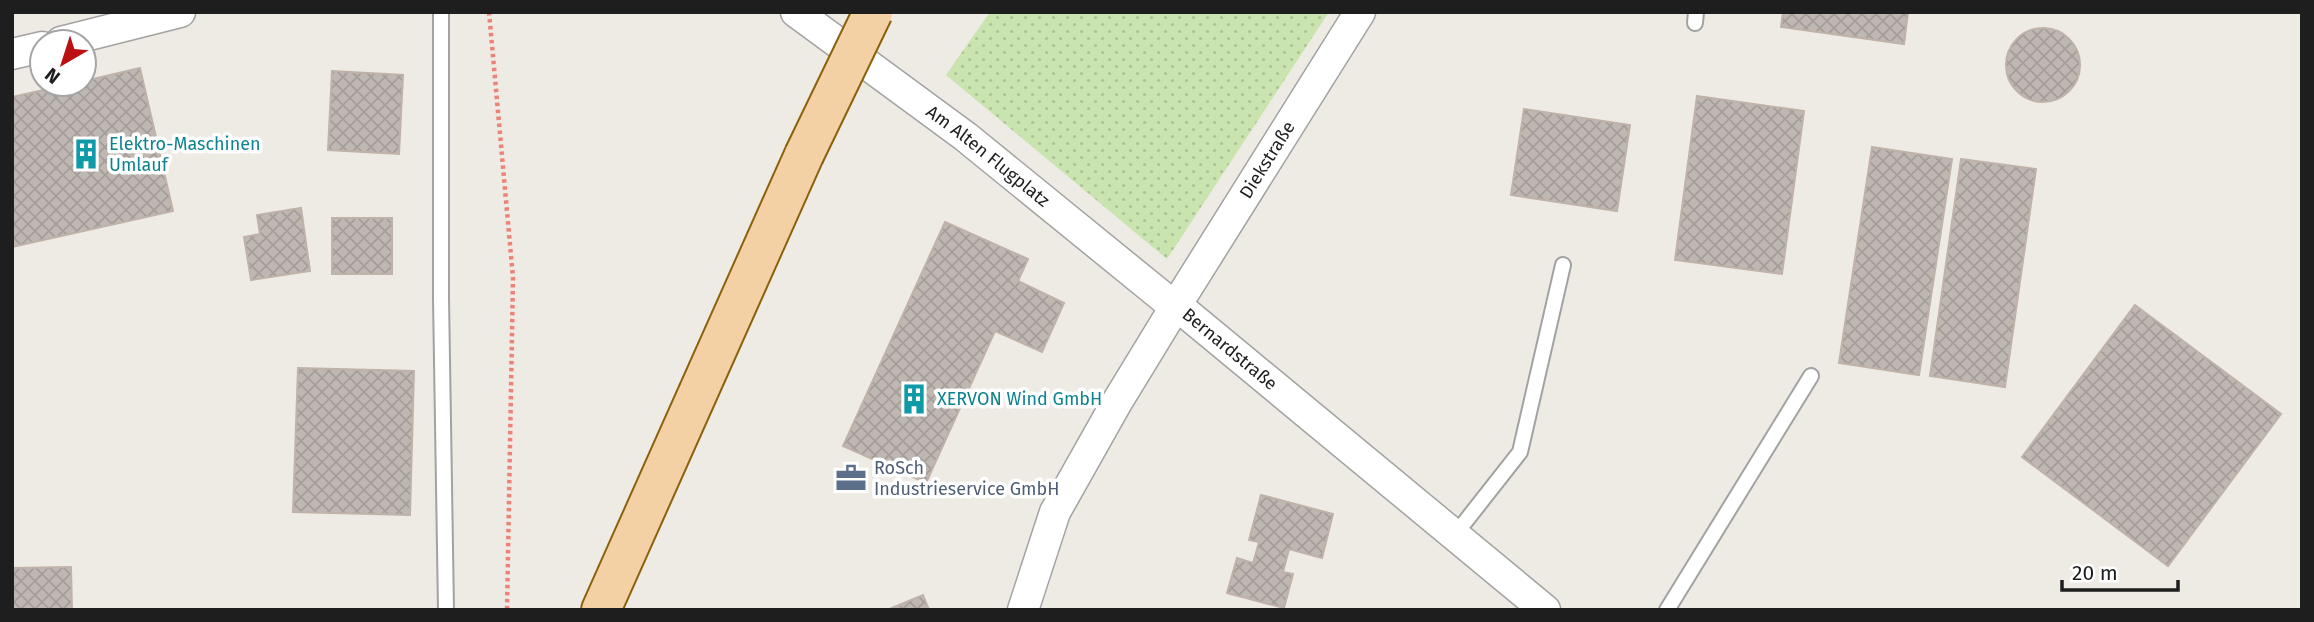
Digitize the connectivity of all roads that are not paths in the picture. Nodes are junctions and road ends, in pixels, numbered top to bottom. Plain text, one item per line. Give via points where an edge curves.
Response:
1 (180, 12) edge
2 (441, 12) edge
3 (796, 12) edge
4 (873, 12) edge
5 (1360, 12) edge
6 (98, 33) edge
7 (1563, 265) dead end
8 (1175, 307) junction
9 (1811, 376) dead end
10 (1454, 536) junction
11 (446, 610) edge
12 (601, 610) edge
13 (1023, 610) edge
14 (1545, 610) edge
15 (1667, 610) edge

1 - 6 street
2 - 11 lane
3 - 8 street, Am Alten Flugplatz via 966,137
4 - 12 main road, bridge via 803,155
5 - 8 street, Diekstraße
7 - 10 lane via 1520,452
8 - 10 street, Bernardstraße
8 - 13 street, Bernardstraße via 1055,512
9 - 15 lane
10 - 14 street, Bernardstraße

